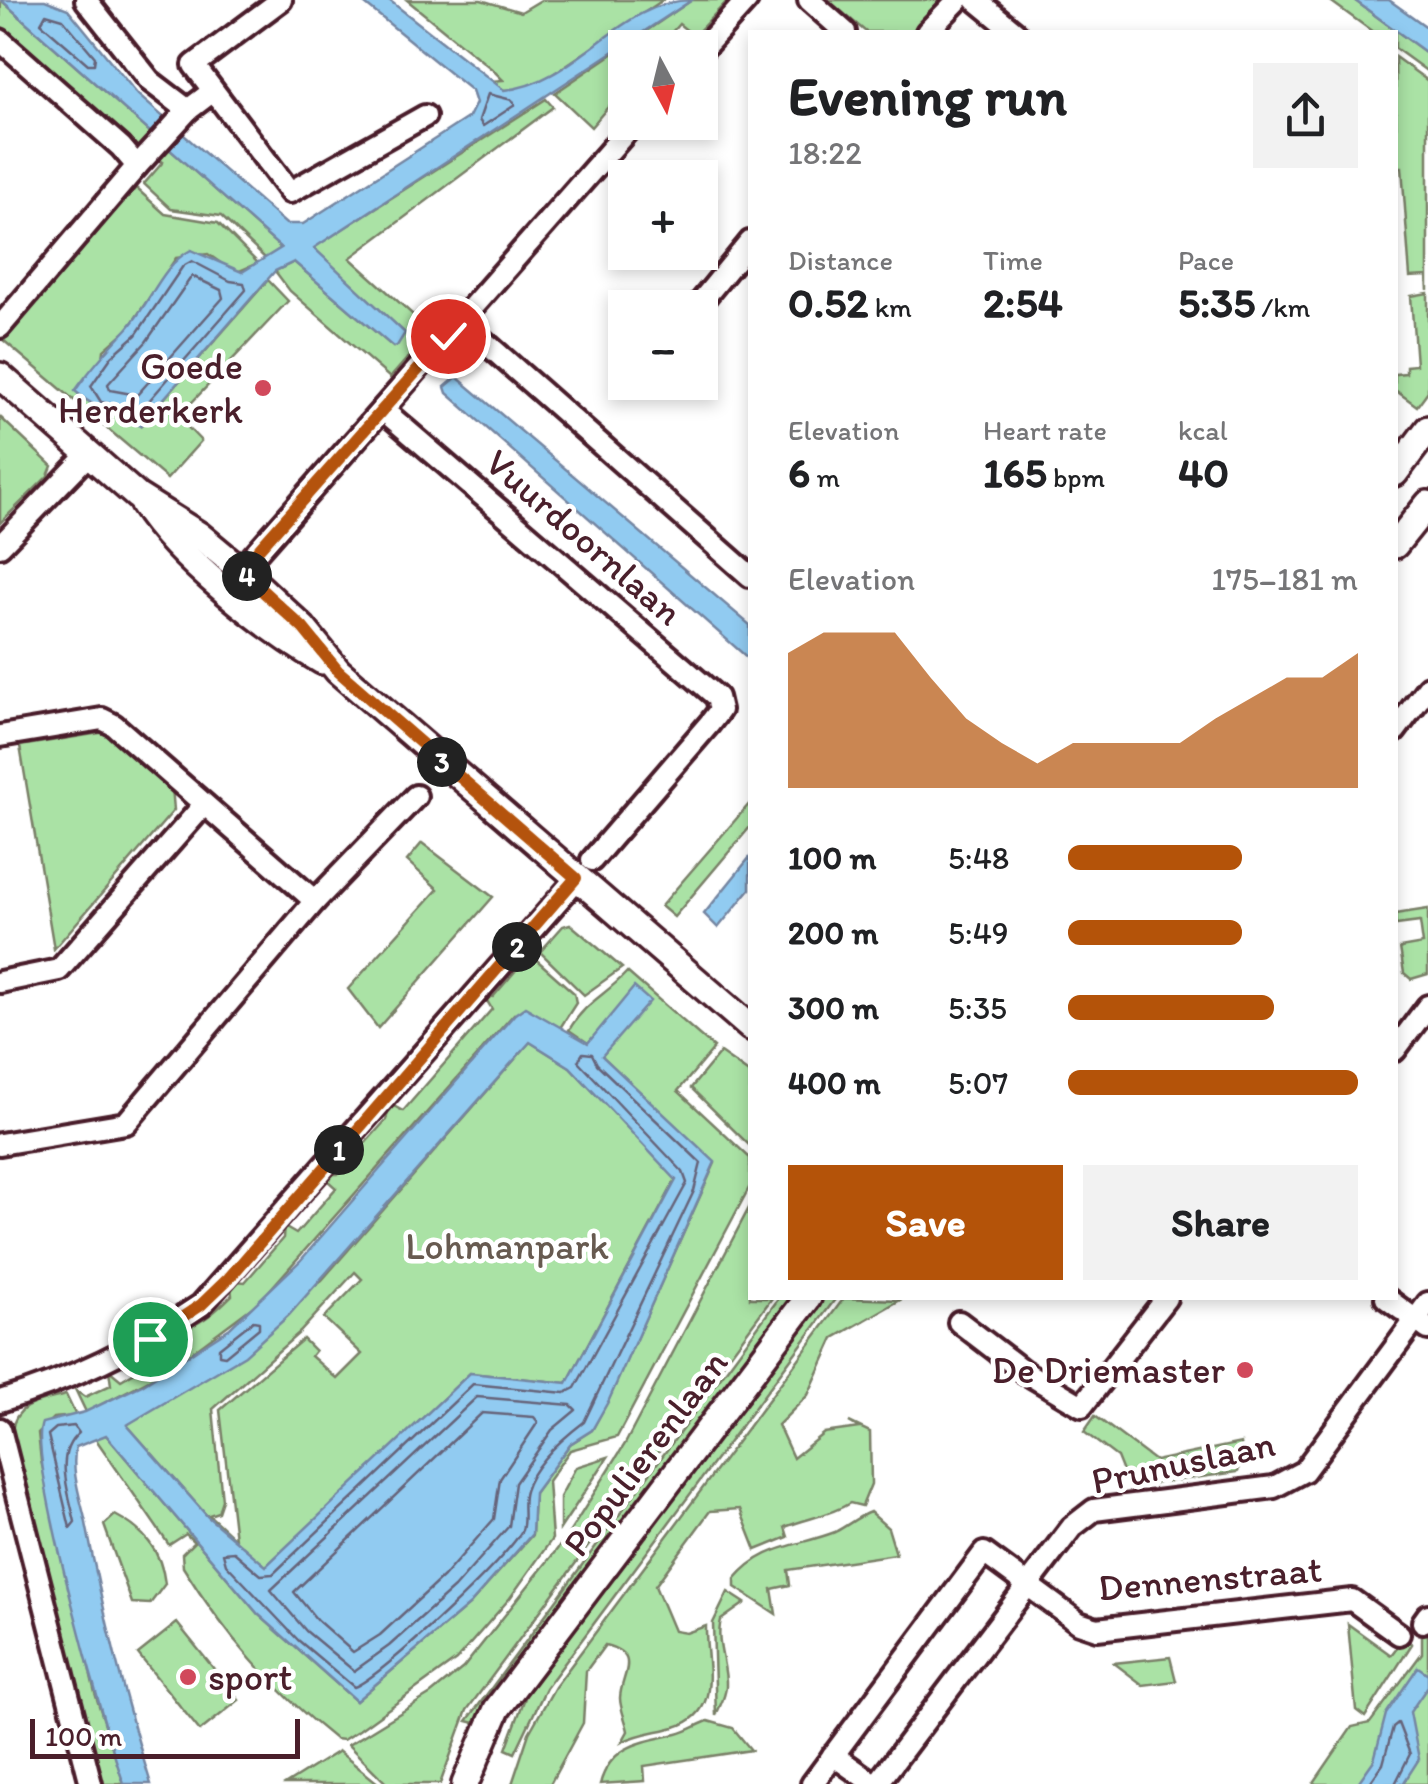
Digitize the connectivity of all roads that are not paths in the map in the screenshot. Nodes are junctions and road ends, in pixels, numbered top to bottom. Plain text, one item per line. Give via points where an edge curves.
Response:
1 (86, 0) edge
2 (281, 0) edge
3 (748, 0) edge
4 (809, 0) edge
5 (958, 0) edge
6 (976, 0) edge
7 (843, 30) edge
8 (934, 30) edge
9 (1013, 30) edge
10 (718, 32) edge
11 (0, 40) edge
12 (213, 91) junction
13 (188, 110) junction
14 (425, 116) dead end
15 (619, 140) edge
16 (137, 166) junction
17 (748, 244) edge
18 (711, 290) edge
19 (462, 322) junction
20 (0, 327) edge
21 (0, 376) edge
22 (383, 410) junction
23 (1428, 429) edge
24 (88, 455) junction
25 (1398, 466) edge
26 (1428, 504) edge
27 (1400, 531) edge
28 (0, 546) edge
29 (748, 574) edge
30 (233, 579) junction
31 (1428, 687) edge
32 (1398, 727) edge
33 (0, 736) edge
34 (416, 796) dead end
35 (203, 806) junction
36 (584, 869) junction
37 (315, 901) junction
38 (0, 982) edge
39 (1428, 1006) edge
40 (748, 1025) edge
41 (1398, 1046) edge
42 (0, 1144) edge
43 (807, 1300) edge
44 (1164, 1300) edge
45 (1390, 1300) edge
46 (1424, 1317) edge
47 (959, 1322) dead end
48 (0, 1401) edge
49 (0, 1429) edge
50 (1028, 1584) junction
51 (1399, 1634) dead end
52 (542, 1654) junction
53 (833, 1756) junction
54 (91, 1784) edge
55 (465, 1784) edge
56 (482, 1784) edge
57 (812, 1784) edge
58 (875, 1784) edge

1 - 13 street via 150,80
2 - 12 street via 194,64
3 - 10 street
4 - 7 street
5 - 8 street
6 - 9 street
11 - 16 street
12 - 13 street
12 - 14 street via 290,192
13 - 16 street
15 - 19 street
16 - 20 street
17 - 18 street
19 - 22 street
19 - 29 street
21 - 24 street
22 - 30 street
22 - 36 street, Vuurdoornlaan via 717,697 720,710 710,723
23 - 25 street
24 - 28 street
24 - 30 street via 137,496 168,536
26 - 27 street
30 - 36 street via 270,628 338,671
31 - 32 street
33 - 35 street via 102,719
34 - 37 street
35 - 37 street
35 - 38 street via 59,970
36 - 40 street
36 - 48 street via 201,1305 67,1381
37 - 42 street via 126,1122
39 - 41 street
43 - 52 street, Populierenlaan
44 - 47 street via 1082,1406
45 - 46 street
46 - 50 street, Prunuslaan via 1304,1471 1274,1487 1094,1510 1072,1527
49 - 54 street
50 - 51 street, Dennenstraat via 1097,1629 1352,1600
50 - 53 street, Dennenstraat via 984,1554
50 - 58 street, Prunuslaan
52 - 55 street, Populierenlaan via 497,1709
52 - 56 street, Populierenlaan via 500,1730
53 - 57 street
53 - 58 street

